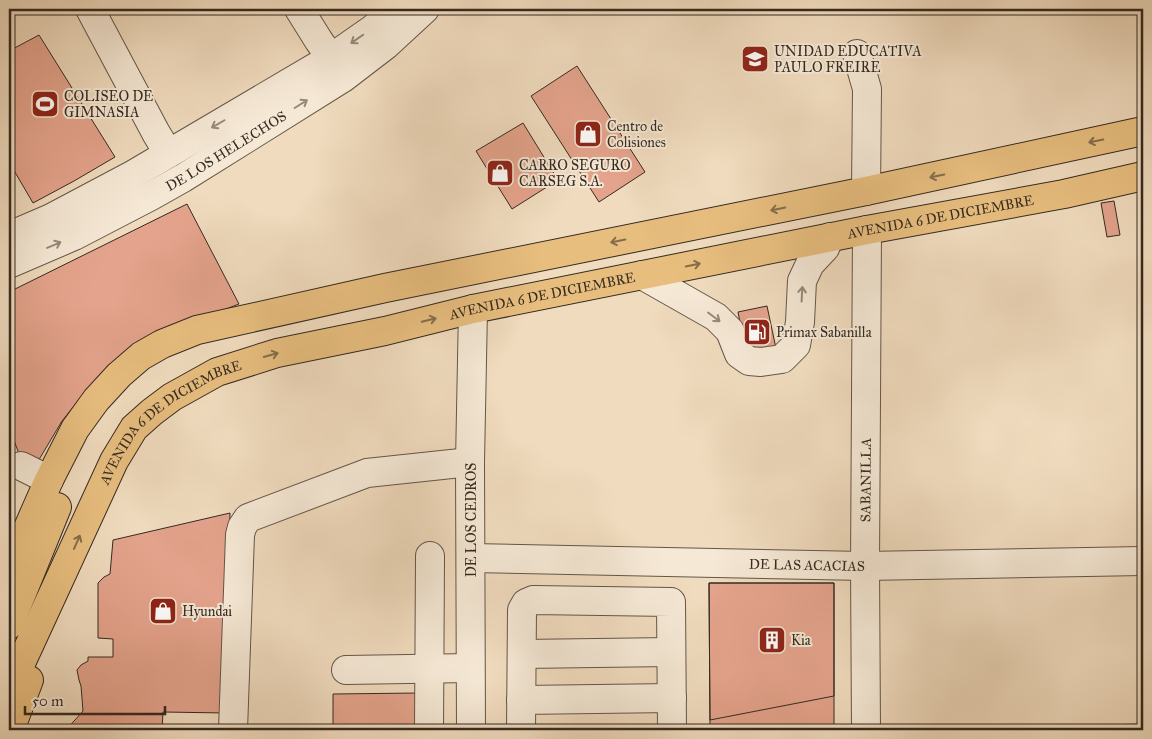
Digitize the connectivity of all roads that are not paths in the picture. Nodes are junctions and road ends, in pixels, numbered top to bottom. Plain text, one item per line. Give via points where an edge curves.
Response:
1 (90, 9) edge
2 (299, 9) edge
3 (394, 9) edge
4 (426, 9) edge
5 (857, 54) dead end
6 (330, 58) junction
7 (1143, 131) edge
8 (168, 153) junction
9 (1143, 176) edge
10 (866, 191) junction
11 (867, 230) junction
12 (9, 236) edge
13 (830, 237) junction
14 (9, 264) edge
15 (642, 275) junction
16 (473, 309) junction
17 (230, 322) junction
18 (470, 462) junction
19 (21, 466) dead end
20 (49, 480) junction
21 (430, 556) dead end
22 (471, 558) junction
23 (1143, 561) edge
24 (687, 562) junction
25 (865, 566) junction
26 (9, 571) edge
27 (57, 587) junction
28 (671, 602) junction
29 (9, 625) edge
30 (671, 652) junction
31 (522, 654) junction
32 (430, 668) junction
33 (470, 668) junction
34 (346, 670) dead end
35 (9, 697) edge
36 (672, 698) junction
37 (522, 700) junction
38 (10, 730) edge
39 (233, 730) edge
40 (429, 730) edge
41 (470, 730) edge
42 (521, 730) edge
43 (672, 730) edge
44 (866, 730) edge

1 - 8 street
2 - 6 street
3 -> 6 street, DE LOS HELECHOS via 374,28
14 -> 4 street, DE LOS HELECHOS via 74,236 191,172 343,78
5 - 10 street via 867,89
6 -> 8 street, DE LOS HELECHOS
7 -> 10 main road
8 - 12 street, DE LOS HELECHOS via 51,218
9 - 11 main road, AVENIDA 6 DE DICIEMBRE
10 -> 17 main road
11 - 13 main road, AVENIDA 6 DE DICIEMBRE
11 - 25 street, SABANILLA
15 -> 13 main road, AVENIDA 6 DE DICIEMBRE
15 -> 13 street via 716,317 730,332 739,354 749,361 782,359 796,345 802,281
15 - 16 main road, AVENIDA 6 DE DICIEMBRE
16 - 18 street, DE LOS CEDROS
27 -> 16 main road, AVENIDA 6 DE DICIEMBRE via 114,461 134,428 172,397 217,372 277,353
17 - 20 main road via 196,330 162,344 141,356 119,375 75,430
17 - 29 main road via 150,370 127,387 112,406 87,442
18 - 22 street, DE LOS CEDROS
18 - 39 street via 367,473 248,518 240,536
19 - 20 street
20 - 26 main road
21 - 32 street
22 - 24 street, DE LAS ACACIAS
22 - 33 street, DE LOS CEDROS
23 - 25 street, DE LAS ACACIAS
24 - 25 street, DE LAS ACACIAS
24 - 28 street
25 - 44 street, SABANILLA
27 - 35 main road
27 - 38 main road via 34,669
28 - 30 street
28 - 31 street via 534,600 526,603 522,610
30 - 31 street
30 - 36 street
31 - 37 street
32 - 33 street
32 - 34 street
32 - 40 street
33 - 41 street, DE LOS CEDROS
36 - 37 street
36 - 43 street
37 - 42 street

